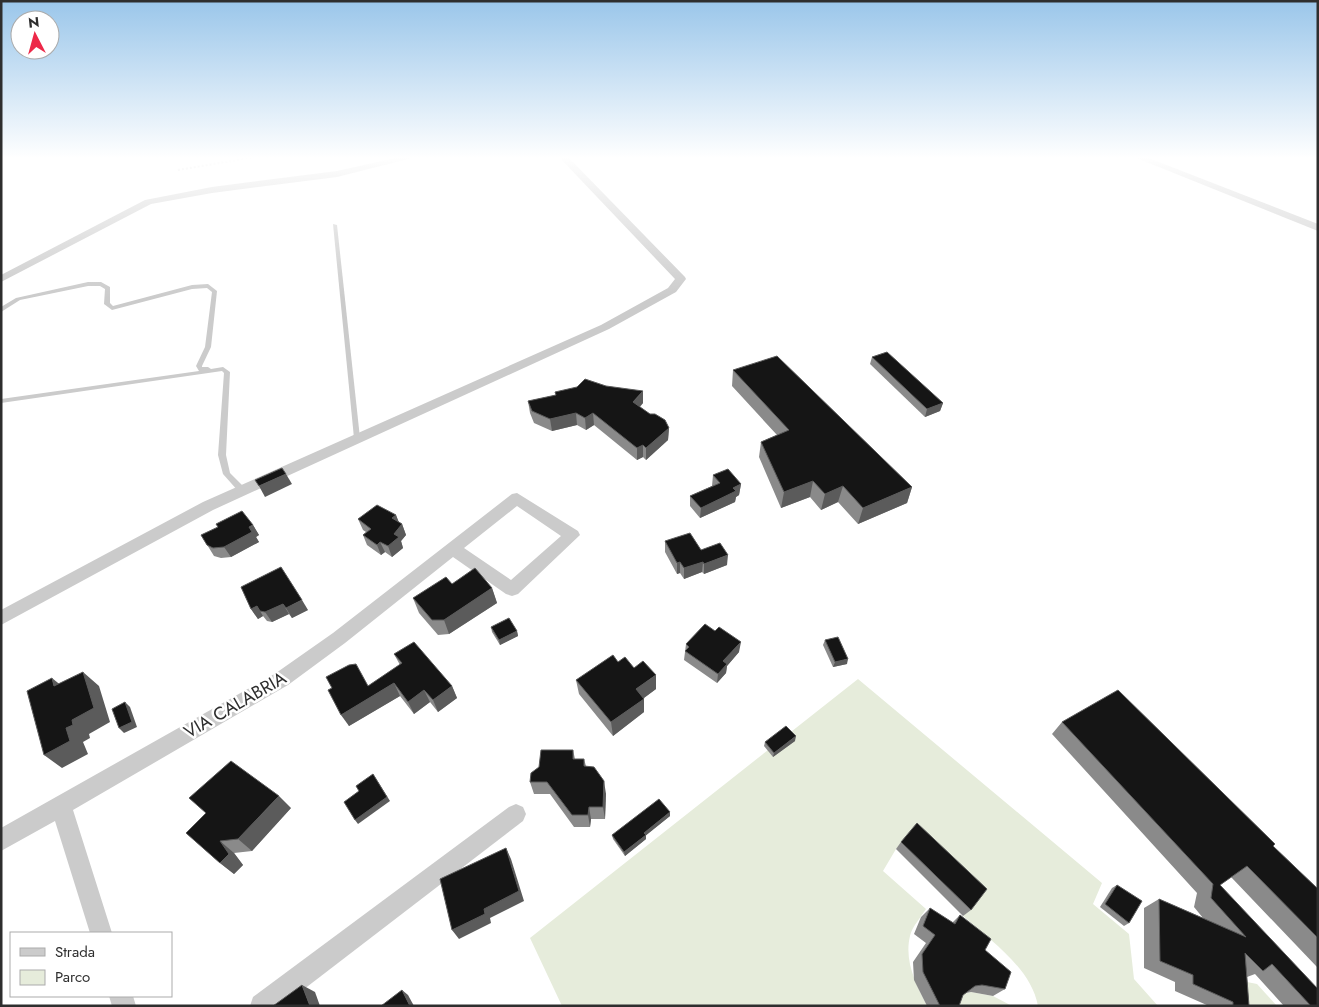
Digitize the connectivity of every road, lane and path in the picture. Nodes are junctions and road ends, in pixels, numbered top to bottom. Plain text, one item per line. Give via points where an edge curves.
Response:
1 (144, 204) edge
2 (608, 204) edge
3 (1257, 204) edge
4 (335, 225) dead end
5 (1318, 228) edge
6 (1, 279) edge
7 (1, 310) edge
8 (213, 370) junction
9 (1, 401) edge
10 (357, 438) junction
11 (242, 490) junction
12 (454, 549) junction
13 (1, 618) edge
14 (61, 806) junction
15 (516, 814) dead end
16 (1, 840) edge
17 (101, 932) edge
18 (262, 1006) edge

1 - 6 street
2 - 10 street via 681,279 672,290 605,327
3 - 5 street
4 - 10 lane
7 - 8 lane via 18,300 88,284 101,284 108,288 107,304 112,308 192,287 208,286 215,292 214,301 208,347 199,366 200,369
8 - 9 lane
8 - 11 lane via 227,372 222,455 227,474
10 - 11 street
11 - 13 street
12 - 12 street, VIA CALABRIA via 512,589 572,535 517,498
12 - 14 street, VIA CALABRIA via 282,678
14 - 16 street, VIA CALABRIA
14 - 17 street
15 - 18 street

